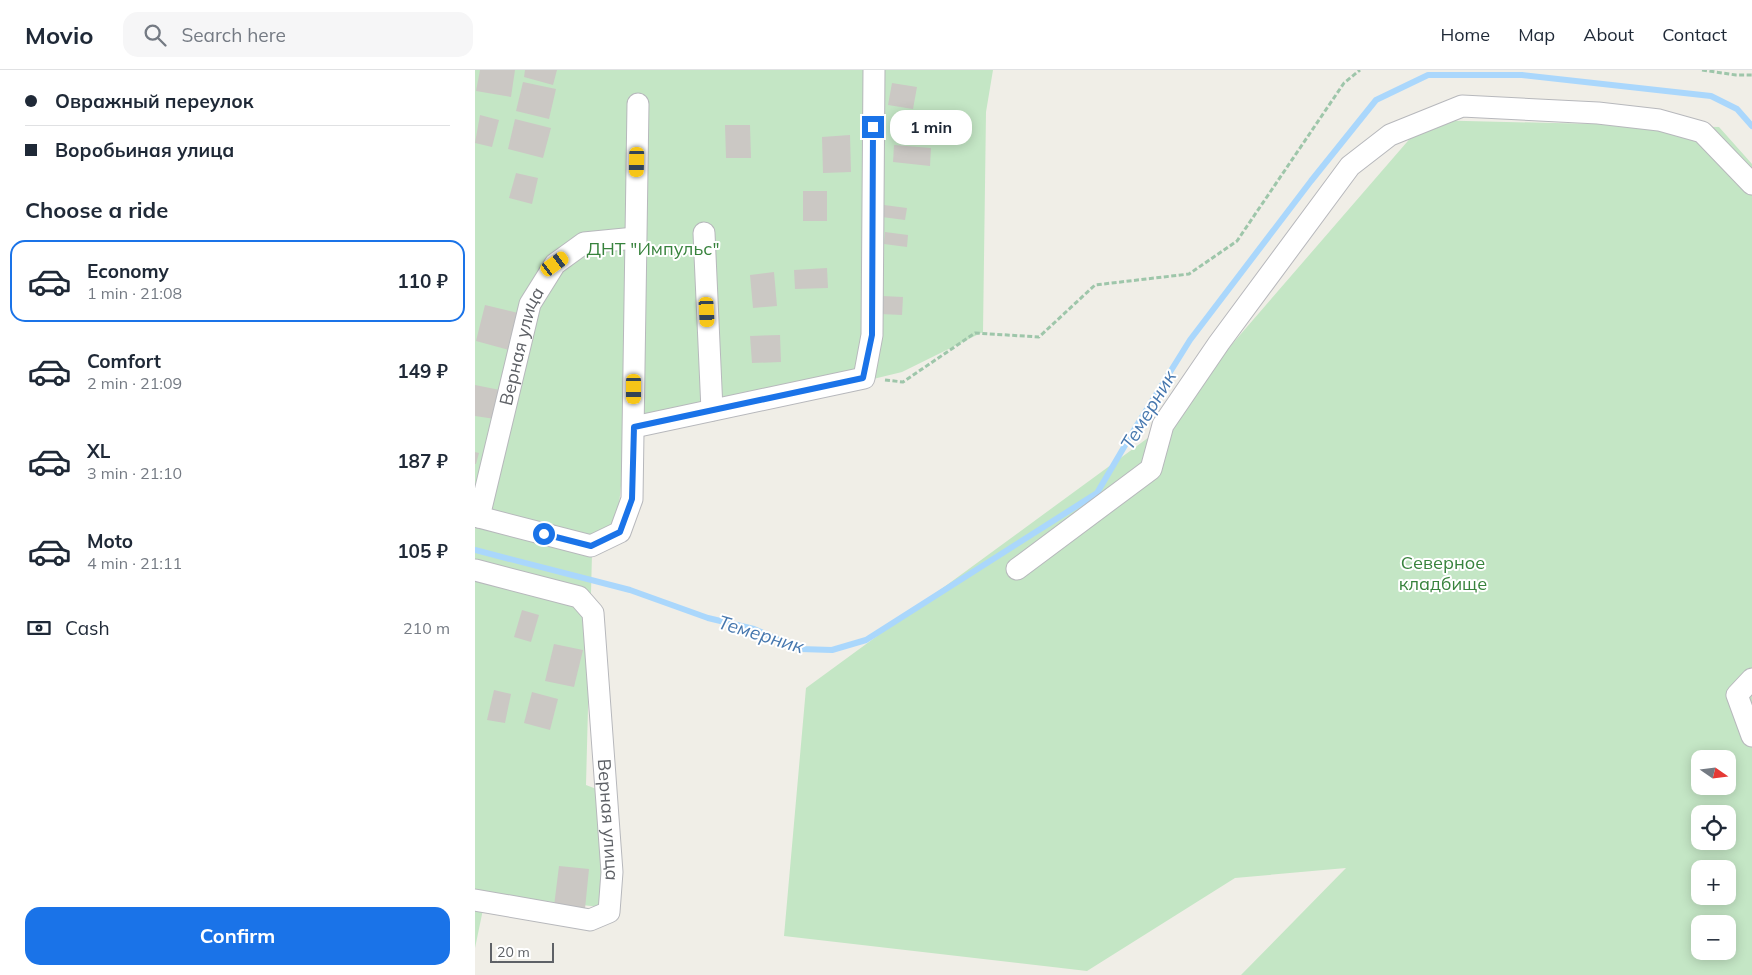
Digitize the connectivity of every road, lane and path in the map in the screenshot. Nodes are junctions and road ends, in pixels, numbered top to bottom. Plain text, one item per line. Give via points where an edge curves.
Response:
1 (874, 70) edge
2 (1360, 70) edge
3 (1702, 70) edge
4 (1752, 75) edge
5 (638, 104) dead end
6 (1752, 184) edge
7 (703, 233) dead end
8 (635, 238) junction
9 (863, 378) junction
10 (712, 410) junction
11 (634, 427) junction
12 (477, 517) edge
13 (1017, 569) dead end
14 (475, 570) edge
15 (1752, 679) edge
16 (1752, 736) edge
17 (475, 900) edge

1 - 9 street via 872,335
2 - 9 path via 1344,83 1237,241 1189,274 1095,286 1039,337 975,333 903,382
3 - 4 path
5 - 8 street
6 - 13 street via 1701,132 1659,120 1598,113 1462,106 1390,135 1350,166 1219,343 1163,425 1151,469
7 - 10 street
8 - 11 street
8 - 12 street, Верная улица via 584,243 555,264 530,304
9 - 10 street
10 - 11 street
11 - 12 street via 632,499 620,532 591,546
14 - 17 street, Верная улица via 579,597 593,613 612,872 609,912 591,920
15 - 16 street via 1737,695

